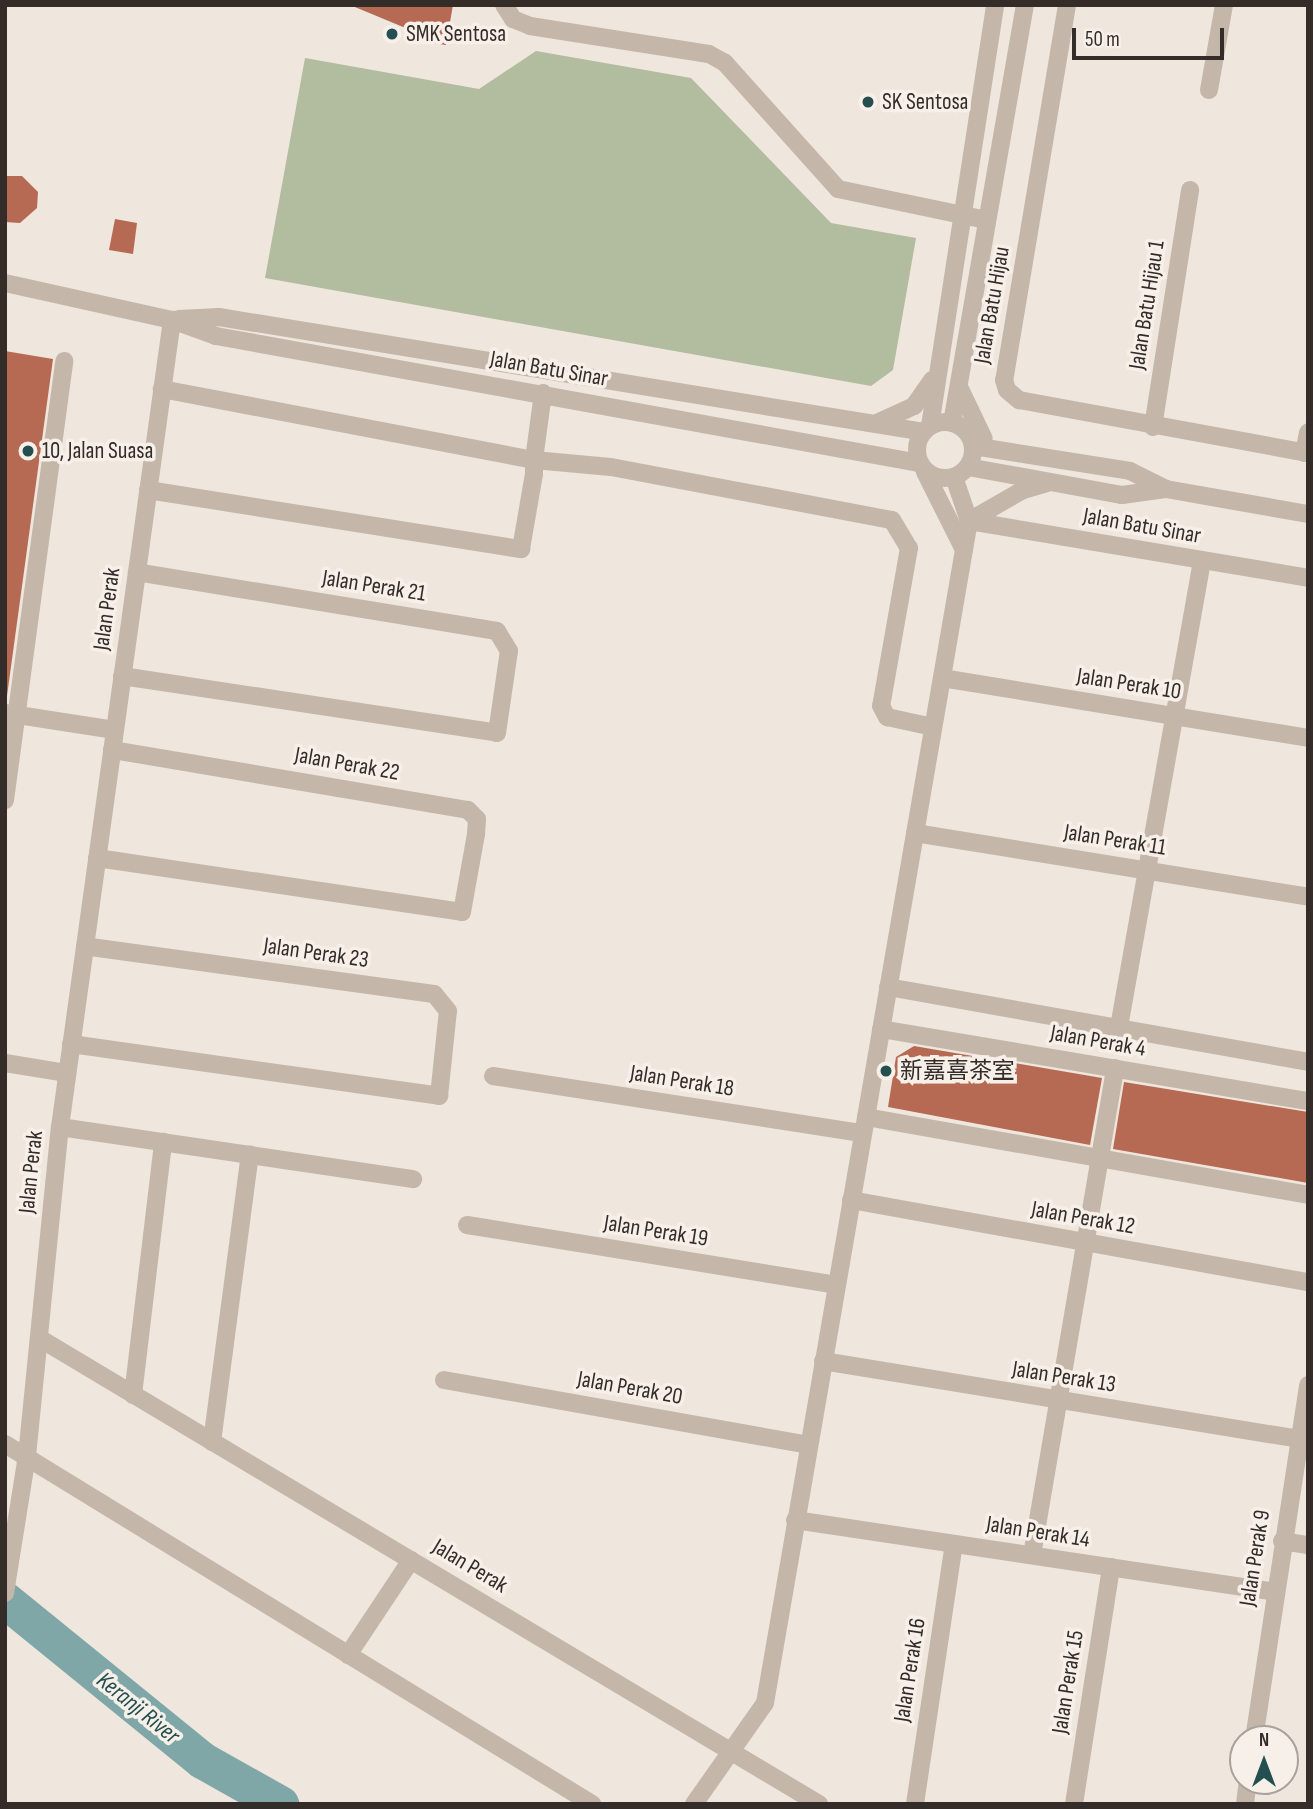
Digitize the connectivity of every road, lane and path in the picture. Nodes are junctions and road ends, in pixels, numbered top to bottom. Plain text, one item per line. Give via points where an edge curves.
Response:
1 (504, 5) edge
2 (995, 5) edge
3 (1025, 5) edge
4 (1068, 5) edge
5 (1224, 5) edge
6 (1209, 90) dead end
7 (1190, 190) dead end
8 (960, 215) junction
9 (986, 219) junction
10 (5, 283) edge
11 (172, 320) junction
12 (64, 361) dead end
13 (936, 367) junction
14 (958, 382) junction
15 (162, 389) junction
16 (543, 393) junction
17 (952, 423) junction
18 (870, 425) junction
19 (1153, 427) junction
20 (927, 429) junction
21 (1308, 432) edge
22 (973, 446) junction
23 (1000, 451) junction
24 (1306, 453) edge
25 (534, 460) junction
26 (921, 466) junction
27 (961, 472) junction
28 (1051, 482) junction
29 (1166, 489) junction
30 (148, 490) junction
31 (1308, 514) edge
32 (969, 521) junction
33 (964, 550) junction
34 (1202, 561) junction
35 (137, 572) junction
36 (1308, 579) edge
37 (122, 676) junction
38 (942, 678) junction
39 (11, 714) edge
40 (1173, 716) junction
41 (933, 727) junction
42 (114, 730) junction
43 (1308, 738) edge
44 (112, 750) junction
45 (5, 800) edge
46 (915, 833) junction
47 (97, 858) junction
48 (1147, 870) junction
49 (1308, 897) edge
50 (85, 946) junction
51 (888, 987) junction
52 (1119, 1027) junction
53 (881, 1029) junction
54 (71, 1044) junction
55 (1308, 1062) edge
56 (5, 1063) edge
57 (1115, 1068) junction
58 (67, 1073) junction
59 (493, 1076) dead end
60 (1308, 1101) edge
61 (864, 1125) junction
62 (60, 1127) junction
63 (163, 1142) junction
64 (250, 1155) junction
65 (1100, 1158) junction
66 (413, 1179) dead end
67 (1308, 1195) edge
68 (851, 1200) junction
69 (467, 1225) dead end
70 (1085, 1243) junction
71 (1308, 1282) edge
72 (836, 1285) junction
73 (39, 1338) junction
74 (823, 1361) junction
75 (444, 1380) dead end
76 (1308, 1385) edge
77 (133, 1395) junction
78 (1058, 1401) junction
79 (1298, 1439) junction
80 (212, 1441) junction
81 (5, 1444) edge
82 (808, 1444) junction
83 (27, 1456) junction
84 (795, 1520) junction
85 (1282, 1541) junction
86 (954, 1544) junction
87 (1308, 1545) edge
88 (1032, 1555) junction
89 (411, 1560) junction
90 (1111, 1567) junction
91 (1274, 1592) junction
92 (5, 1593) edge
93 (348, 1655) junction
94 (1256, 1725) edge
95 (729, 1750) junction
96 (592, 1804) edge
97 (694, 1804) edge
98 (819, 1804) edge
99 (915, 1804) edge
100 (1074, 1804) edge

1 - 8 street via 513,19 530,26 709,54 752,92 838,189
2 - 8 street, Jalan Batu Hijau
3 - 9 street, Jalan Batu Hijau
4 - 19 street, Jalan Batu Hijau via 1004,380 1020,400
5 - 6 street
7 - 19 street, Jalan Batu Hijau 1
8 - 9 street
8 - 13 street, Jalan Batu Hijau
9 - 14 street, Jalan Batu Hijau
10 - 11 street, Jalan Batu Sinar
11 - 15 street, Jalan Perak
11 - 16 street, Jalan Batu Sinar via 216,336
11 - 18 street, Jalan Batu Sinar via 219,317
12 - 39 street
13 - 18 street via 929,390 914,406
13 - 20 street, Jalan Batu Hijau
14 - 17 street, Jalan Batu Hijau
14 - 23 street via 976,429
15 - 25 street
15 - 30 street, Jalan Perak
16 - 25 street
16 - 26 street, Jalan Batu Sinar
17 - 20 street
17 - 22 street via 968,434
18 - 20 street, Jalan Batu Sinar
19 - 24 street, Jalan Batu Hijau
20 - 26 street via 917,447
21 - 24 street
22 - 23 street, Jalan Batu Sinar
22 - 27 street
23 - 29 street, Jalan Batu Sinar via 1130,471
25 - 30 street via 521,549
25 - 41 street via 625,470 892,520 909,548 881,706 887,717
26 - 27 street via 938,478
26 - 33 street
27 - 28 street
27 - 32 street
28 - 29 street via 1122,495
28 - 32 street via 1023,491
29 - 31 street, Jalan Batu Sinar
30 - 35 street, Jalan Perak
32 - 33 street
32 - 34 street, Jalan Batu Sinar
33 - 38 street
34 - 36 street, Jalan Batu Sinar
34 - 40 street
35 - 37 street, Jalan Perak
35 - 37 street, Jalan Perak 21 via 497,631 509,650 497,733
37 - 42 street, Jalan Perak
38 - 40 street, Jalan Perak 10
38 - 41 street
39 - 42 street
39 - 45 street
40 - 43 street, Jalan Perak 10
40 - 48 street
41 - 46 street
42 - 44 street, Jalan Perak
44 - 47 street, Jalan Perak
44 - 47 street, Jalan Perak 22 via 468,810 477,819 462,912
46 - 48 street, Jalan Perak 11
46 - 51 street
47 - 50 street, Jalan Perak
48 - 49 street, Jalan Perak 11
48 - 52 street
50 - 54 street, Jalan Perak
50 - 54 street, Jalan Perak 23 via 433,994 448,1010 439,1096
51 - 52 street, Jalan Perak 4
51 - 53 street
52 - 55 street, Jalan Perak 4
53 - 57 street, Jalan Perak 4
53 - 61 street
54 - 58 street, Jalan Perak
56 - 58 street
57 - 60 street, Jalan Perak 4
57 - 65 street
58 - 62 street, Jalan Perak
59 - 61 street, Jalan Perak 18
61 - 65 street, Jalan Perak 18
61 - 68 street
62 - 63 street
62 - 73 street, Jalan Perak
63 - 64 street
63 - 77 street
64 - 66 street
64 - 80 street
65 - 67 street, Jalan Perak 18
65 - 70 street
68 - 70 street, Jalan Perak 12
68 - 72 street
69 - 72 street, Jalan Perak 19
70 - 71 street, Jalan Perak 12
70 - 78 street
72 - 74 street
73 - 77 street, Jalan Perak
73 - 83 street
74 - 78 street, Jalan Perak 13
74 - 82 street
75 - 82 street, Jalan Perak 20
76 - 79 street, Jalan Perak 9
77 - 80 street, Jalan Perak
78 - 79 street, Jalan Perak 13
78 - 88 street
79 - 85 street, Jalan Perak 9
80 - 89 street, Jalan Perak
81 - 83 street
82 - 84 street
83 - 92 street
83 - 93 street
84 - 86 street, Jalan Perak 14
84 - 95 street via 765,1703
85 - 87 street
85 - 91 street, Jalan Perak 9
86 - 88 street, Jalan Perak 14
86 - 99 street, Jalan Perak 16
88 - 90 street, Jalan Perak 14
89 - 93 street
89 - 95 street, Jalan Perak
90 - 91 street, Jalan Perak 14
90 - 100 street, Jalan Perak 15
91 - 94 street, Jalan Perak 9
93 - 96 street
95 - 97 street
95 - 98 street, Jalan Perak

